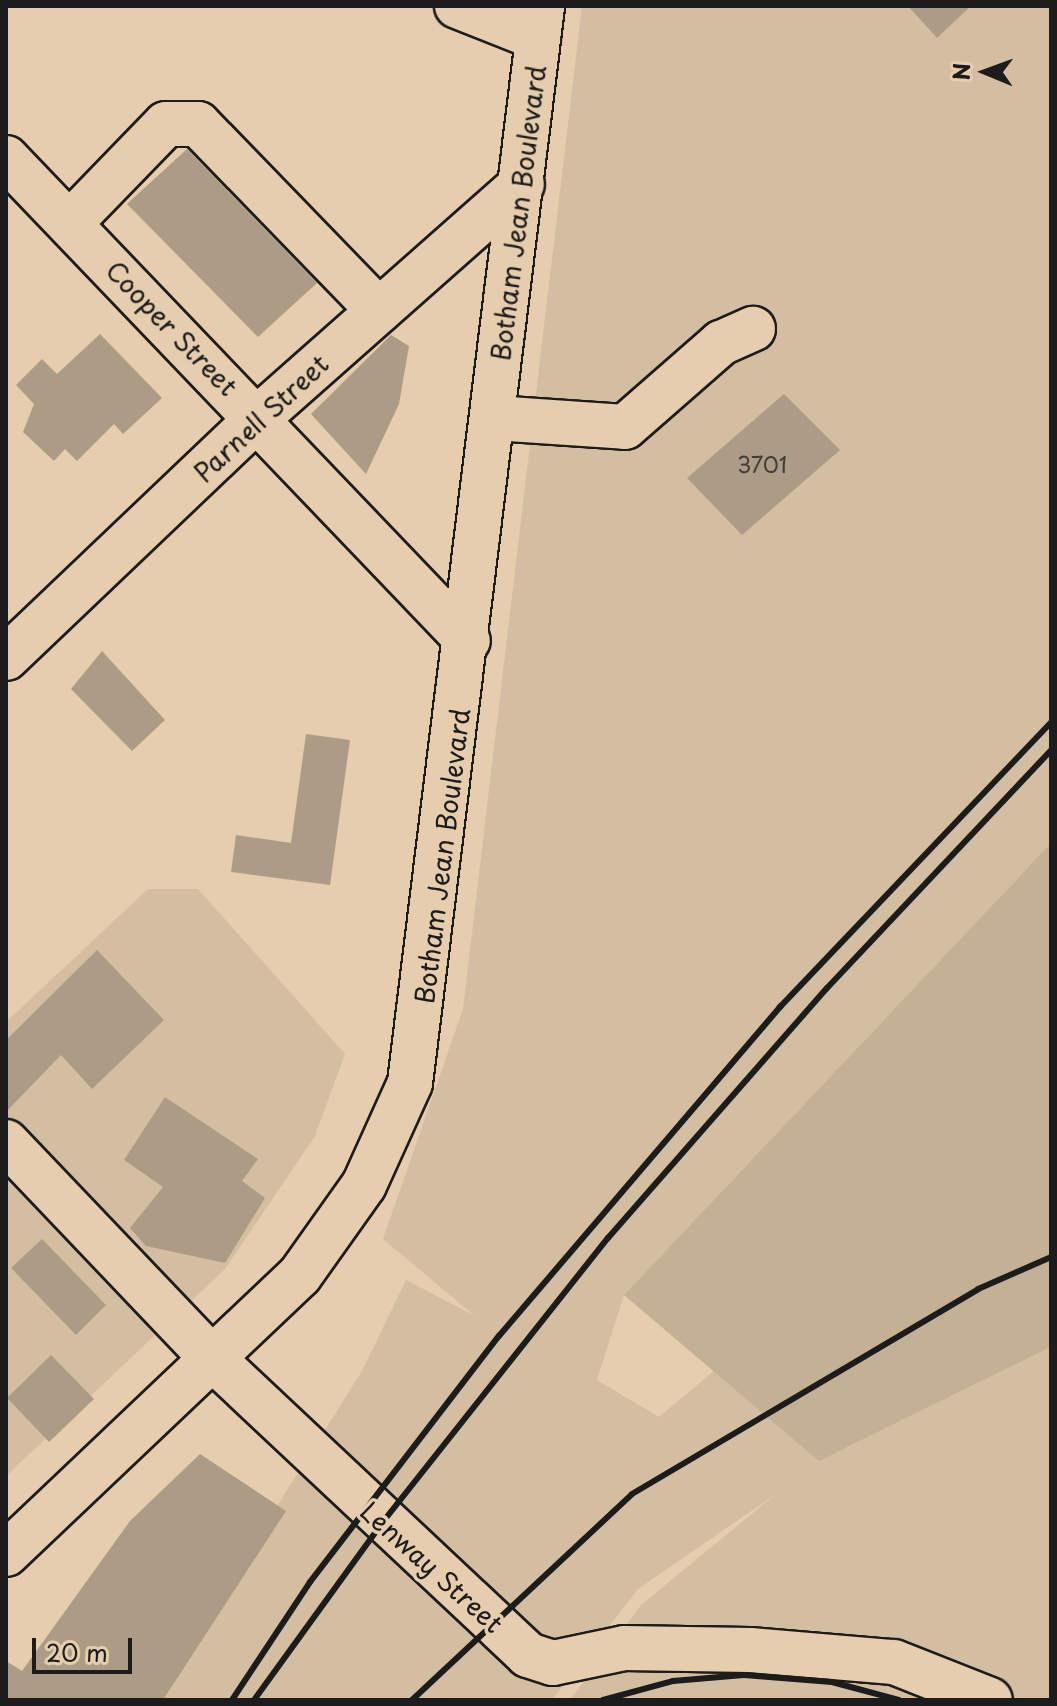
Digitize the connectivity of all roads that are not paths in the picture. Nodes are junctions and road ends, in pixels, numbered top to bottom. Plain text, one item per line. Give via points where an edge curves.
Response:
1 (457, 6) edge
2 (540, 22) edge
3 (6, 158) edge
4 (522, 184) junction
5 (70, 223) junction
6 (379, 311) junction
7 (753, 329) dead end
8 (259, 417) junction
9 (494, 418) junction
10 (468, 641) junction
11 (6, 658) edge
12 (6, 1142) edge
13 (212, 1358) junction
14 (6, 1554) edge
15 (990, 1700) edge

1 - 2 street
2 - 4 street, Botham Jean Boulevard
3 - 5 street, Cooper Street
4 - 6 street, Parnell Street
4 - 9 street, Botham Jean Boulevard
5 - 6 street via 166,124 198,124
5 - 8 street, Cooper Street
6 - 8 street, Parnell Street
7 - 9 street via 721,343 625,427
8 - 10 street, Cooper Street
8 - 11 street, Parnell Street
9 - 10 street, Botham Jean Boulevard
10 - 13 street, Botham Jean Boulevard via 410,1083 364,1185 300,1275
12 - 13 street, Lenway Street
13 - 14 street, Botham Jean Boulevard
13 - 15 street, Lenway Street via 528,1655 553,1663 624,1648 894,1662

